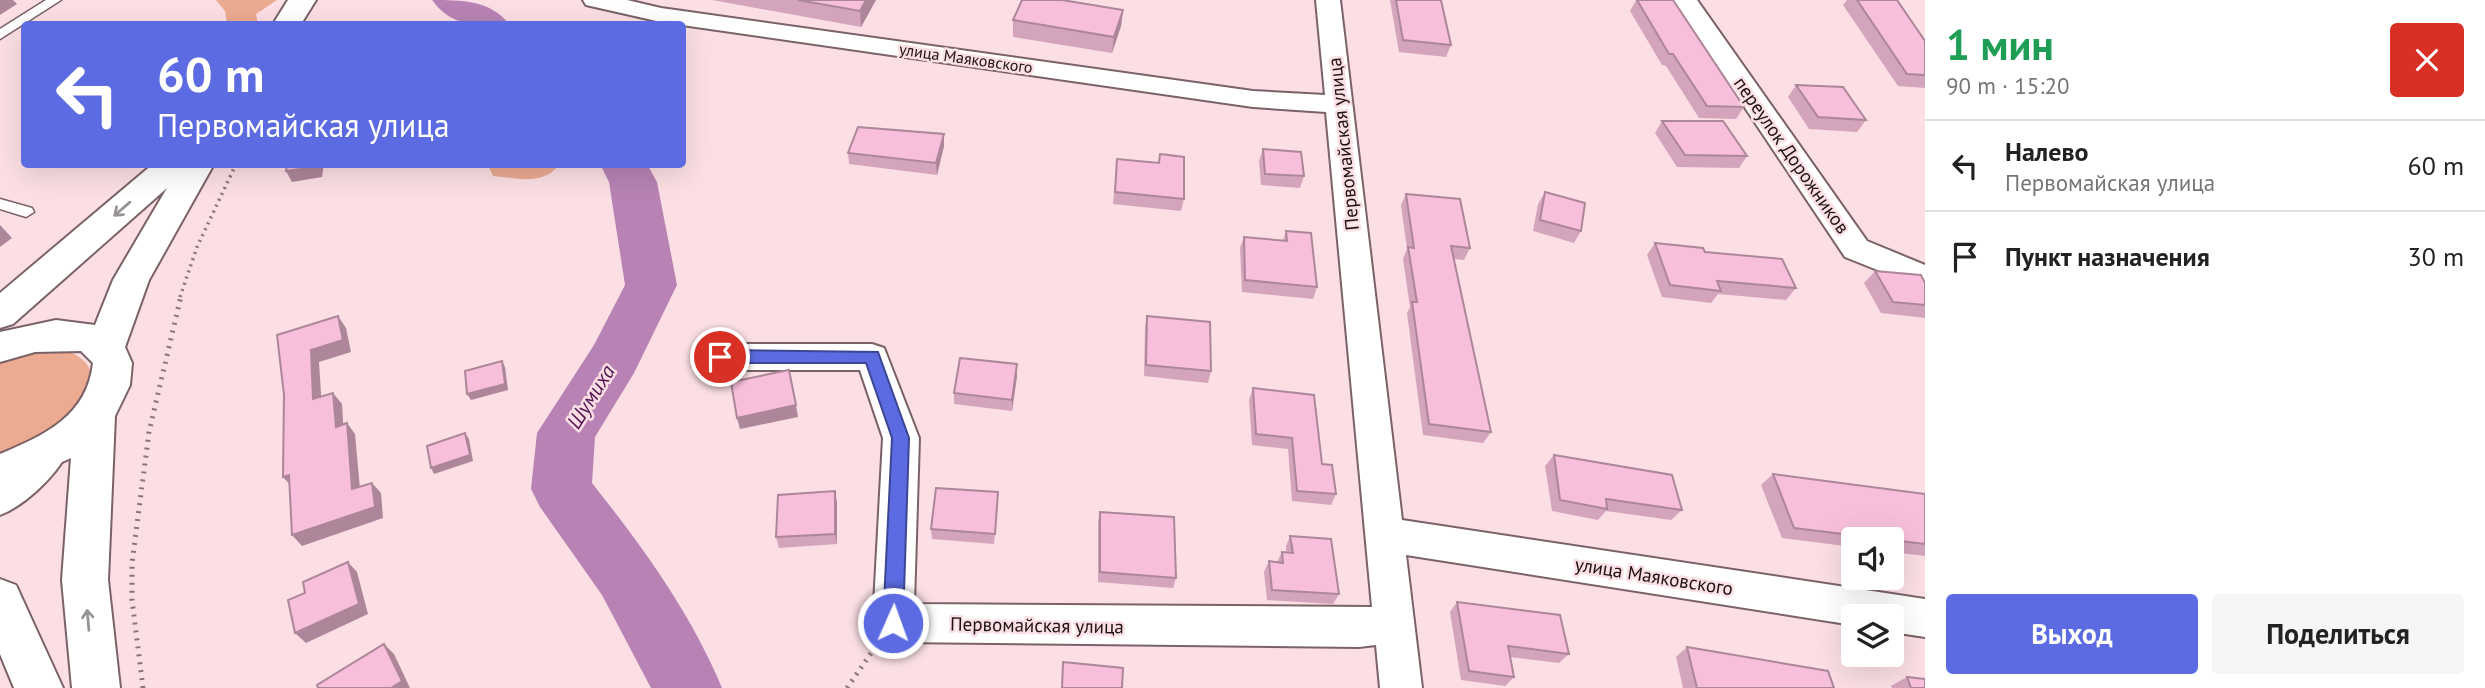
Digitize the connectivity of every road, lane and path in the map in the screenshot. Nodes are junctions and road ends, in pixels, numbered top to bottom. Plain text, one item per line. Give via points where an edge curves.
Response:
1 (55, 0) edge
2 (302, 0) edge
3 (595, 0) edge
4 (1328, 0) edge
5 (1685, 0) edge
6 (21, 21) edge
7 (21, 21) edge
8 (289, 21) edge
9 (0, 34) edge
10 (1339, 104) junction
11 (169, 168) edge
12 (196, 168) edge
13 (234, 168) edge
14 (0, 204) edge
15 (26, 212) dead end
16 (1925, 278) edge
17 (0, 314) edge
18 (0, 334) edge
19 (41, 335) junction
20 (0, 347) edge
21 (106, 348) junction
22 (720, 357) dead end
23 (95, 412) junction
24 (57, 446) junction
25 (0, 471) edge
26 (0, 499) edge
27 (1383, 534) junction
28 (1, 602) edge
29 (1925, 618) edge
30 (893, 623) junction
31 (1393, 623) junction
32 (39, 688) edge
33 (96, 688) edge
34 (143, 688) edge
35 (847, 688) edge
36 (1401, 688) edge

1 - 6 lane
2 - 8 main road
3 - 10 street, улица Маяковского via 661,15 1253,99
4 - 10 street, Первомайская улица
5 - 16 street, переулок Дорожников via 1856,249
7 - 9 lane
10 - 27 street, Первомайская улица
11 -> 17 main road
12 - 21 main road via 131,279
13 - 34 path via 185,284 140,484 131,585
14 - 15 lane
18 - 19 main road
19 - 20 main road
19 - 21 main road via 80,335
21 - 23 main road via 113,366 110,387
22 - 30 street via 872,357 901,438
23 - 24 main road
33 -> 23 main road via 85,580
24 - 25 main road
24 - 26 street
27 - 29 street, улица Маяковского
27 - 31 street, Первомайская улица
28 - 32 main road
30 - 31 street, Первомайская улица via 1359,628
30 - 35 path
31 - 36 street, Первомайская улица

